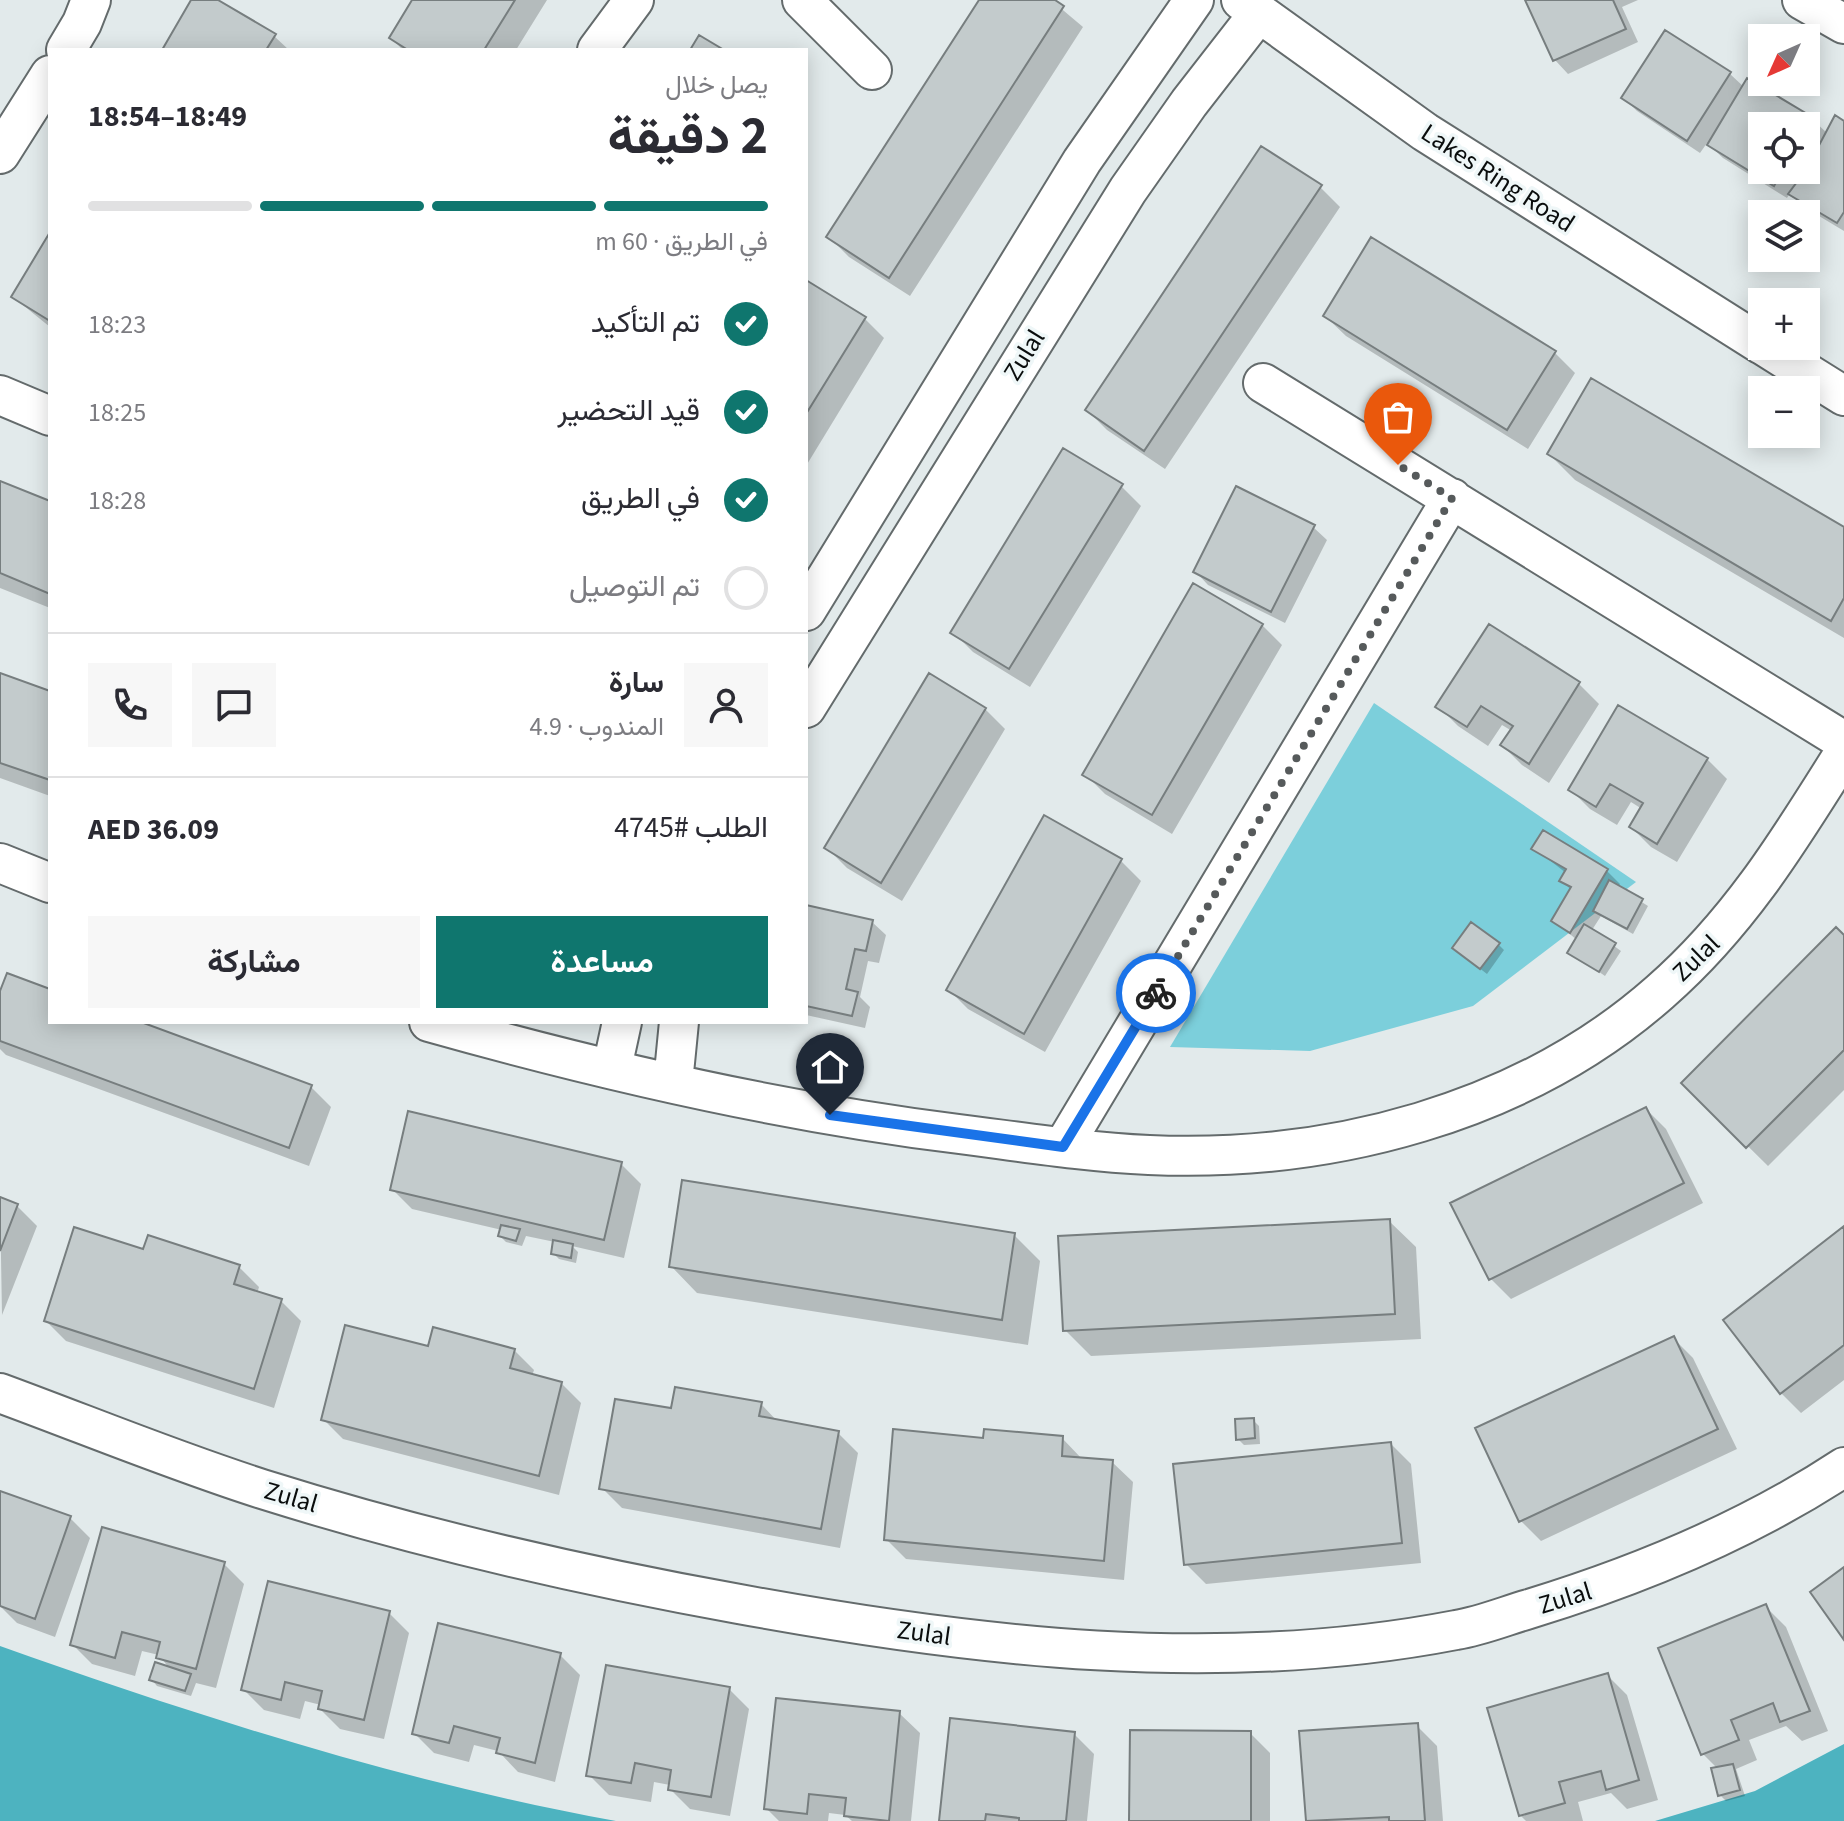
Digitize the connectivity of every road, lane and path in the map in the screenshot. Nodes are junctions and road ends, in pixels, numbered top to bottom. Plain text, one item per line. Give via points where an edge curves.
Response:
1 (91, 0) edge
2 (634, 0) edge
3 (802, 0) edge
4 (1194, 0) edge
5 (1802, 0) edge
6 (1250, 7) edge
7 (1844, 24) edge
8 (67, 48) edge
9 (598, 48) edge
10 (872, 70) dead end
11 (48, 78) edge
12 (0, 154) edge
13 (1748, 337) edge
14 (1786, 360) edge
15 (1263, 383) dead end
16 (0, 395) edge
17 (1844, 396) edge
18 (48, 415) edge
19 (1452, 498) junction
20 (808, 608) edge
21 (808, 705) edge
22 (1844, 741) edge
23 (1844, 753) edge
24 (0, 863) edge
25 (48, 882) edge
26 (437, 1024) edge
27 (622, 1024) edge
28 (679, 1024) edge
29 (612, 1068) junction
30 (673, 1083) junction
31 (1063, 1147) junction
32 (0, 1393) edge
33 (1844, 1467) edge

1 - 8 street
2 - 9 street
3 - 10 street
4 - 20 street, Zulal via 1082,161
5 - 7 street
6 - 13 street, Lakes Ring Road via 1425,132
6 - 21 street, Zulal via 1128,190
11 - 12 street
14 - 17 street, Lakes Ring Road
15 - 19 street
16 - 18 street
19 - 22 street
19 - 31 street
23 - 31 street, Zulal via 1782,853 1726,929 1658,994 1581,1050 1498,1094 1413,1126 1324,1145 1150,1155
24 - 25 street
26 - 29 street, Zulal
27 - 29 street
28 - 30 street
29 - 30 street, Zulal
30 - 31 street, Zulal via 883,1125
32 - 33 street, Zulal via 260,1488 548,1565 805,1616 1063,1650 1191,1654 1291,1649 1458,1630 1601,1587 1709,1543

